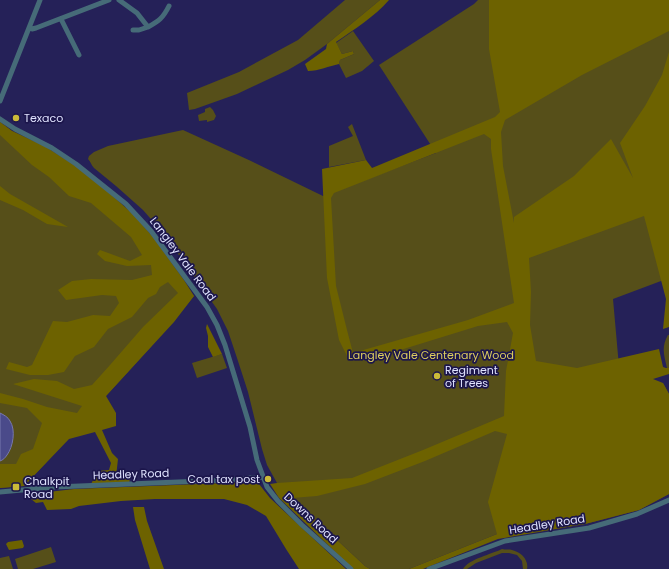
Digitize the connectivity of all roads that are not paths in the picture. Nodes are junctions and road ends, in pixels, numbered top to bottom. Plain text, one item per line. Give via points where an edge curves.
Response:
1 (40, 0) edge
2 (109, 0) edge
3 (119, 0) edge
4 (169, 6) dead end
5 (61, 19) junction
6 (148, 27) junction
7 (29, 28) junction
8 (133, 30) dead end
9 (79, 55) dead end
10 (0, 101) edge
11 (0, 118) edge
12 (263, 477) junction
13 (0, 492) edge
14 (669, 500) edge
15 (351, 569) edge
16 (429, 569) edge

1 - 7 street
2 - 5 street
3 - 6 street via 137,13
4 - 6 street via 164,16
5 - 7 street
5 - 9 street
6 - 8 street
7 - 10 street
11 - 12 street, Langley Vale Road via 14,129 63,155 115,194 142,220 179,268 213,316 221,335
12 - 13 street, Headley Road
12 - 15 street, Downs Road via 278,501
14 - 16 street, Headley Road via 637,514 589,528 505,541

